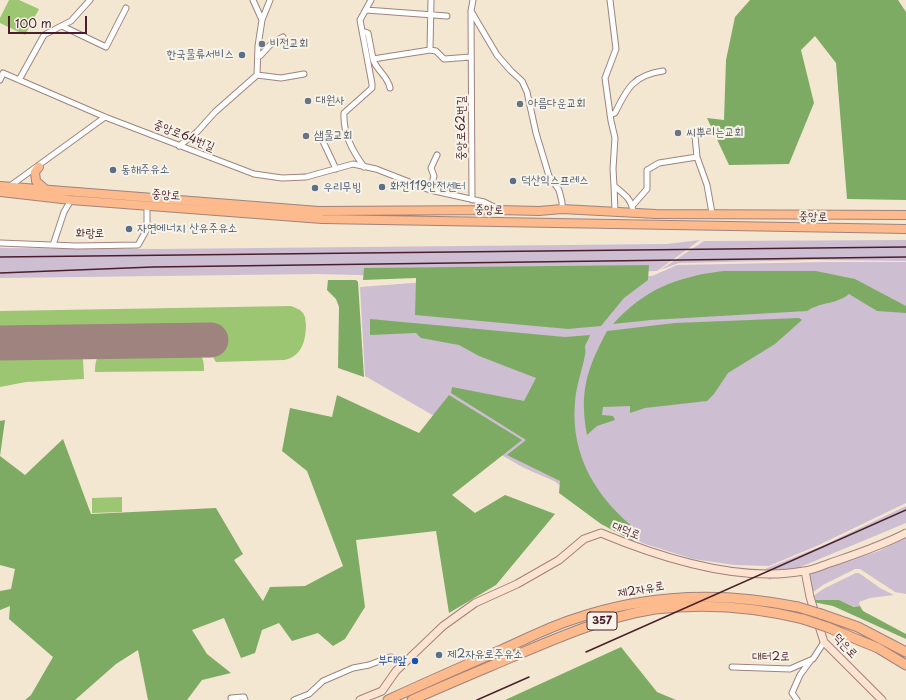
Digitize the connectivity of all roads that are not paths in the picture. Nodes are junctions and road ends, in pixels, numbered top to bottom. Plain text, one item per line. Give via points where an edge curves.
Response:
1 (90, 0) edge
2 (253, 0) edge
3 (270, 0) edge
4 (370, 0) edge
5 (431, 0) edge
6 (473, 0) edge
7 (610, 0) edge
8 (615, 0) edge
9 (612, 6) junction
10 (126, 8) dead end
11 (366, 10) junction
12 (471, 11) junction
13 (429, 14) junction
14 (447, 16) dead end
15 (262, 20) junction
16 (62, 26) junction
17 (362, 31) junction
18 (283, 37) dead end
19 (430, 50) junction
20 (258, 56) junction
21 (471, 57) junction
22 (373, 59) junction
23 (663, 71) dead end
24 (304, 74) dead end
25 (257, 75) junction
26 (0, 80) edge
27 (20, 80) junction
28 (390, 88) dead end
29 (610, 115) junction
30 (105, 116) junction
31 (320, 135) dead end
32 (696, 136) dead end
33 (179, 146) junction
34 (437, 155) dead end
35 (697, 157) junction
36 (38, 166) junction
37 (364, 167) junction
38 (336, 169) junction
39 (0, 186) edge
40 (10, 186) junction
41 (614, 186) junction
42 (45, 189) junction
43 (430, 190) junction
44 (0, 192) edge
45 (72, 200) junction
46 (472, 200) junction
47 (147, 206) junction
48 (633, 208) junction
49 (562, 209) junction
50 (499, 210) junction
51 (614, 211) junction
52 (712, 213) junction
53 (906, 215) edge
54 (906, 229) edge
55 (0, 243) edge
56 (53, 245) junction
57 (906, 533) edge
58 (805, 571) junction
59 (824, 642) junction
60 (906, 652) edge
61 (813, 658) junction
62 (408, 660) junction
63 (906, 665) edge
64 (732, 667) dead end
65 (231, 698) dead end
66 (245, 700) edge
67 (294, 700) edge
68 (360, 700) edge
69 (388, 700) edge
70 (413, 700) edge
71 (797, 700) edge
72 (882, 700) edge

1 - 16 street via 71,21
2 - 15 street
3 - 15 street
4 - 11 street
5 - 13 street
6 - 12 street, 중앙로62번길
7 - 9 street
8 - 9 street
9 - 29 street via 616,49 605,78
10 - 16 street via 106,47
11 - 13 street
11 - 17 street via 360,20
12 - 21 street, 중앙로62번길
12 - 49 street via 497,55 522,81 545,164 558,190
13 - 14 street
13 - 19 street
15 - 20 street
16 - 27 street via 42,37
17 - 22 street via 368,33
17 - 37 street via 372,88 344,112 344,122 351,148
18 - 20 street
19 - 21 street via 436,51 444,59
19 - 22 street
20 - 25 street
21 - 46 street, 중앙로62번길
22 - 28 street via 375,67 389,82
23 - 29 street via 646,73 627,89 615,113
24 - 25 street via 281,78
25 - 33 street
26 - 27 street, 중앙로64번길 via 3,73
27 - 30 street, 중앙로64번길
29 - 41 street via 615,138
30 - 33 street, 중앙로64번길
30 - 36 street
31 - 38 street
32 - 35 street
33 - 38 street, 중앙로64번길 via 254,174 282,178 306,177
34 - 43 street via 431,168 434,176
35 - 48 street via 658,164 647,170 647,189
35 - 52 street via 707,185
36 - 40 street
36 - 42 main road via 36,181
37 - 38 street, 중앙로64번길 via 354,164
37 - 43 street, 중앙로64번길 via 376,169
39 - 40 main road, 중앙로
40 - 42 main road, 중앙로
40 - 44 street
41 - 48 street via 628,196
41 - 51 street
42 - 50 main road, 중앙로 via 318,211
43 - 46 street, 중앙로64번길
44 - 45 main road, 중앙로
45 - 47 main road, 중앙로
45 - 56 street via 64,212
46 - 50 street, 중앙로64번길 via 484,202
47 - 54 main road, 중앙로 via 322,219
47 - 56 street, 화랑로 via 147,229 138,245
48 - 51 main road, 중앙로
48 - 52 main road, 중앙로
49 - 50 main road, 중앙로
49 - 51 main road, 중앙로
52 - 53 main road, 중앙로
55 - 56 street, 화랑로
57 - 58 street, 대덕로 via 878,547
58 - 59 street, 덕은로
58 - 62 street, 대덕로 via 770,574 731,571 688,563 601,533 584,539 559,560 517,584 475,603 443,626
59 - 61 street, 대터2로
59 - 72 street, 덕은로
60 - 69 highway, 제2자유로 / 357, bridge via 858,627 798,607 764,600 703,596 671,597 624,605 570,620
61 - 64 street, 대터2로 via 790,669
61 - 71 street via 800,675 792,693
62 - 67 street via 390,657 353,668
62 - 68 street, 대덕로 via 396,671 382,691
63 - 70 highway, 제2자유로 / 357, bridge via 878,648 803,619 758,610 711,606 657,609 633,613 572,631
65 - 66 street via 244,697

